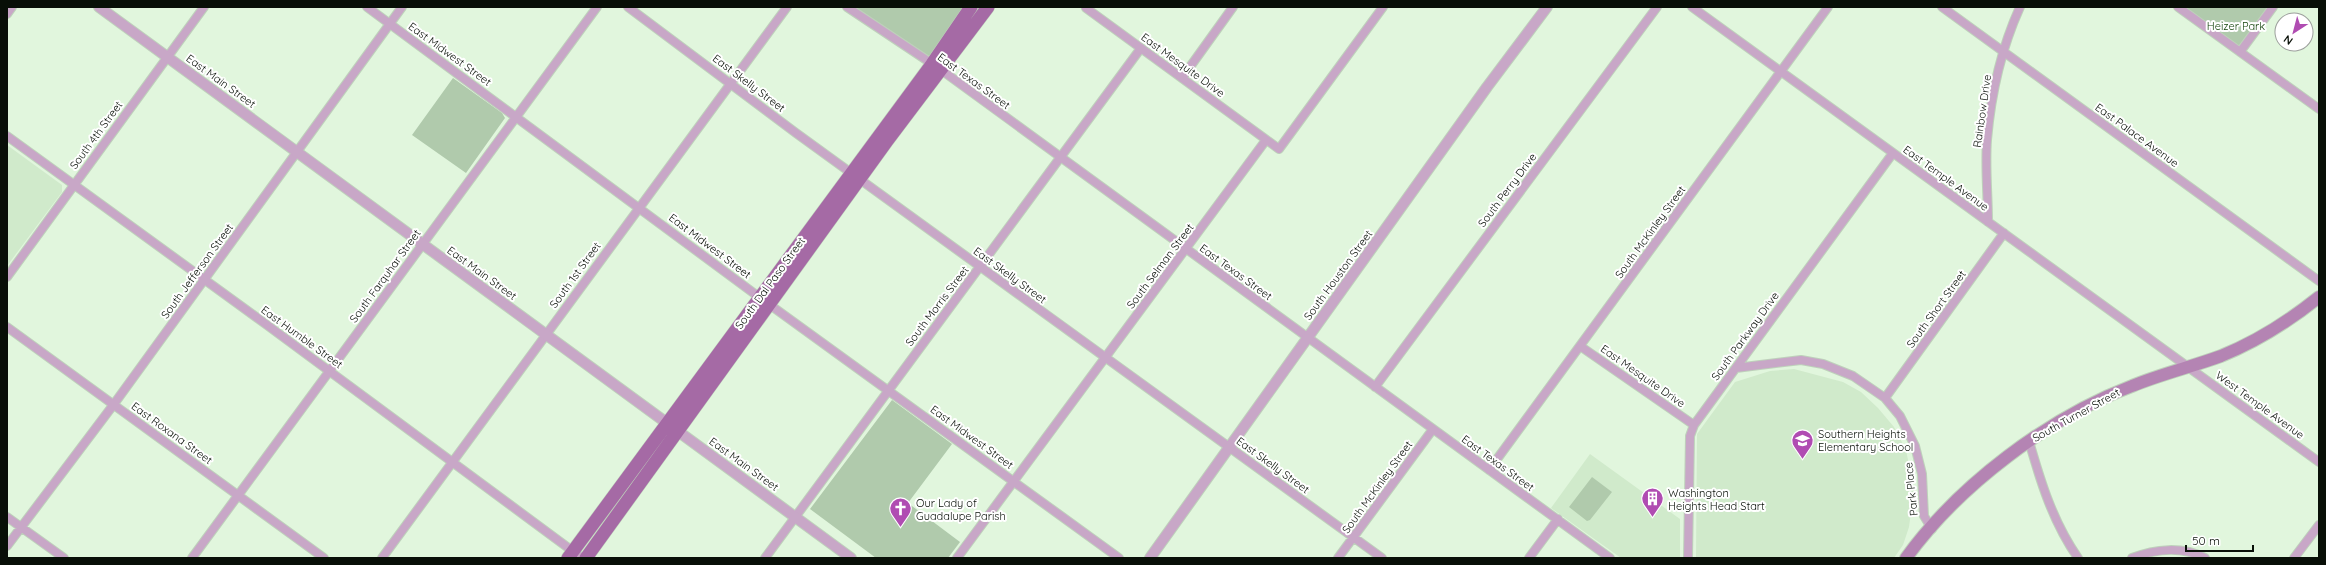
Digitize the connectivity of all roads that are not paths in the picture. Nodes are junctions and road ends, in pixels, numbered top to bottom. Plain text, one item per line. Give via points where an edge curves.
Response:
1 (12, 7) edge
2 (99, 7) edge
3 (204, 7) edge
4 (367, 7) edge
5 (402, 7) edge
6 (596, 7) edge
7 (628, 7) edge
8 (787, 7) edge
9 (847, 7) edge
10 (971, 7) edge
11 (988, 7) edge
12 (1233, 7) edge
13 (1383, 7) edge
14 (1547, 7) edge
15 (1657, 7) edge
16 (1692, 7) edge
17 (1828, 7) edge
18 (1942, 7) edge
19 (2020, 7) edge
20 (2178, 7) edge
21 (2273, 7) edge
22 (1087, 8) edge
23 (7, 14) edge
24 (390, 24) junction
25 (1141, 48) junction
26 (2003, 52) junction
27 (2240, 52) junction
28 (166, 56) junction
29 (936, 67) junction
30 (1780, 71) junction
31 (1182, 78) junction
32 (730, 82) junction
33 (2319, 109) edge
34 (516, 116) junction
35 (7, 136) edge
36 (1266, 140) junction
37 (297, 152) junction
38 (1893, 153) junction
39 (1060, 157) junction
40 (856, 176) junction
41 (75, 185) junction
42 (639, 206) junction
43 (1988, 222) junction
44 (2004, 234) junction
45 (423, 244) junction
46 (1186, 249) junction
47 (980, 267) junction
48 (7, 277) edge
49 (205, 279) junction
50 (2319, 281) edge
51 (759, 297) junction
52 (2319, 297) edge
53 (770, 304) junction
54 (7, 327) edge
55 (546, 334) junction
56 (1307, 337) junction
57 (1580, 346) junction
58 (1106, 356) junction
59 (2187, 366) junction
60 (1736, 368) junction
61 (330, 371) junction
62 (1375, 387) junction
63 (888, 389) junction
64 (1886, 398) junction
65 (114, 404) junction
66 (667, 422) junction
67 (1694, 425) junction
68 (1433, 429) junction
69 (678, 431) junction
70 (2029, 441) junction
71 (1229, 446) junction
72 (453, 461) junction
73 (2319, 462) edge
74 (1489, 470) junction
75 (1015, 481) junction
76 (238, 495) junction
77 (7, 517) edge
78 (795, 517) junction
79 (1558, 519) junction
80 (2319, 525) edge
81 (21, 527) junction
82 (1932, 529) junction
83 (1354, 537) junction
84 (7, 546) edge
85 (575, 556) edge
86 (64, 558) edge
87 (192, 558) edge
88 (324, 558) edge
89 (382, 558) edge
90 (586, 558) edge
91 (765, 558) edge
92 (851, 558) edge
93 (957, 558) edge
94 (1119, 558) edge
95 (1150, 558) edge
96 (1338, 558) edge
97 (1382, 558) edge
98 (1529, 558) edge
99 (1610, 558) edge
100 (1688, 558) edge
101 (1906, 558) edge
102 (2078, 558) edge
103 (2132, 558) edge
104 (2205, 558) edge
105 (2294, 558) edge

1 - 23 street
2 - 28 street, East Main Street
3 - 28 street, South 4th Street
4 - 24 street, East Midwest Street
5 - 24 street, South Jefferson Street
6 - 34 street, South Farquhar Street
7 - 32 street, East Skelly Street
8 - 32 street, South 1st Street
9 - 29 street, East Texas Street
10 - 29 main road, South Dal Paso Street
11 - 29 main road, South Dal Paso Street
12 - 31 street
13 - 36 street via 1279,149
14 - 56 street, South Houston Street
15 - 62 street, South Perry Drive
16 - 30 street, East Temple Avenue
17 - 30 street, South McKinley Street
18 - 26 street, East Palace Avenue
19 - 26 street, Rainbow Drive
20 - 27 street
21 - 27 street
22 - 25 street, East Mesquite Drive
24 - 34 street, East Midwest Street
24 - 37 street, South Jefferson Street
25 - 31 street, East Mesquite Drive
25 - 39 street, South Morris Street
26 - 43 street, Rainbow Drive via 1994,88 1987,141
26 - 50 street, East Palace Avenue
27 - 33 street
28 - 37 street, East Main Street
28 - 41 street, South 4th Street
29 - 39 street, East Texas Street
29 - 40 main road, South Dal Paso Street
30 - 38 street, East Temple Avenue
30 - 57 street, South McKinley Street
31 - 36 street, East Mesquite Drive
32 - 40 street, East Skelly Street
32 - 42 street, South 1st Street
34 - 42 street, East Midwest Street
34 - 45 street, South Farquhar Street
35 - 41 street, East Humble Street
36 - 46 street, South Selman Street
37 - 45 street, East Main Street
37 - 49 street, South Jefferson Street
38 - 43 street, East Temple Avenue
38 - 60 street, South Parkway Drive
39 - 46 street, East Texas Street
39 - 47 street, South Morris Street
40 - 47 street, East Skelly Street
40 - 51 main road, South Dal Paso Street
40 - 53 main road, South Dal Paso Street
41 - 48 street, South 4th Street
41 - 49 street, East Humble Street
42 - 51 street, East Midwest Street
42 - 55 street, South 1st Street
43 - 44 street, East Temple Avenue
44 - 59 street, East Temple Avenue
44 - 64 street, South Short Street
45 - 55 street, East Main Street
45 - 61 street, South Farquhar Street
46 - 56 street, East Texas Street
46 - 58 street, South Selman Street
47 - 58 street, East Skelly Street
47 - 63 street, South Morris Street
49 - 61 street, East Humble Street
49 - 65 street, South Jefferson Street
51 - 53 street, East Midwest Street
51 - 66 main road, South Dal Paso Street
52 - 59 main road, South Turner Street via 2272,330 2221,356
53 - 63 street, East Midwest Street
53 - 69 main road, South Dal Paso Street
54 - 65 street, East Roxana Street
55 - 66 street, East Main Street
55 - 72 street, South 1st Street
56 - 62 street, East Texas Street
56 - 71 street, South Houston Street
57 - 67 street, East Mesquite Drive
57 - 74 street, South McKinley Street
58 - 71 street, East Skelly Street
58 - 75 street, South Selman Street
59 - 70 main road, South Turner Street via 2106,396
59 - 73 street, West Temple Avenue
60 - 64 street, Park Place via 1801,360 1823,364 1853,376
60 - 67 street, South Parkway Drive
61 - 72 street, East Humble Street
61 - 76 street, South Farquhar Street
62 - 68 street, East Texas Street
63 - 75 street, East Midwest Street
63 - 78 street, South Morris Street
64 - 82 street, Park Place via 1900,416 1915,446 1922,474 1924,516
65 - 76 street, East Roxana Street
65 - 81 street, South Jefferson Street
66 - 69 street, East Main Street
66 - 85 main road, South Dal Paso Street
67 - 100 street, South Parkway Drive via 1690,436
68 - 74 street, East Texas Street
68 - 83 street, South McKinley Street
69 - 78 street, East Main Street
69 - 90 main road, South Dal Paso Street
70 - 82 main road, South Turner Street via 1970,489
70 - 102 street via 2046,500
71 - 83 street, East Skelly Street
71 - 95 street, South Houston Street
72 - 85 street, East Humble Street
72 - 89 street, South 1st Street
74 - 79 street, East Texas Street
75 - 93 street, South Selman Street
75 - 94 street, East Midwest Street
76 - 87 street, South Farquhar Street
76 - 88 street, East Roxana Street
77 - 81 street
78 - 91 street, South Morris Street
78 - 92 street, East Main Street
79 - 98 street
79 - 99 street, East Texas Street
80 - 105 street
81 - 84 street, South Jefferson Street
81 - 86 street
82 - 101 main road, South Turner Street
83 - 96 street, South McKinley Street
83 - 97 street, East Skelly Street
103 - 104 street via 2144,553 2173,550

